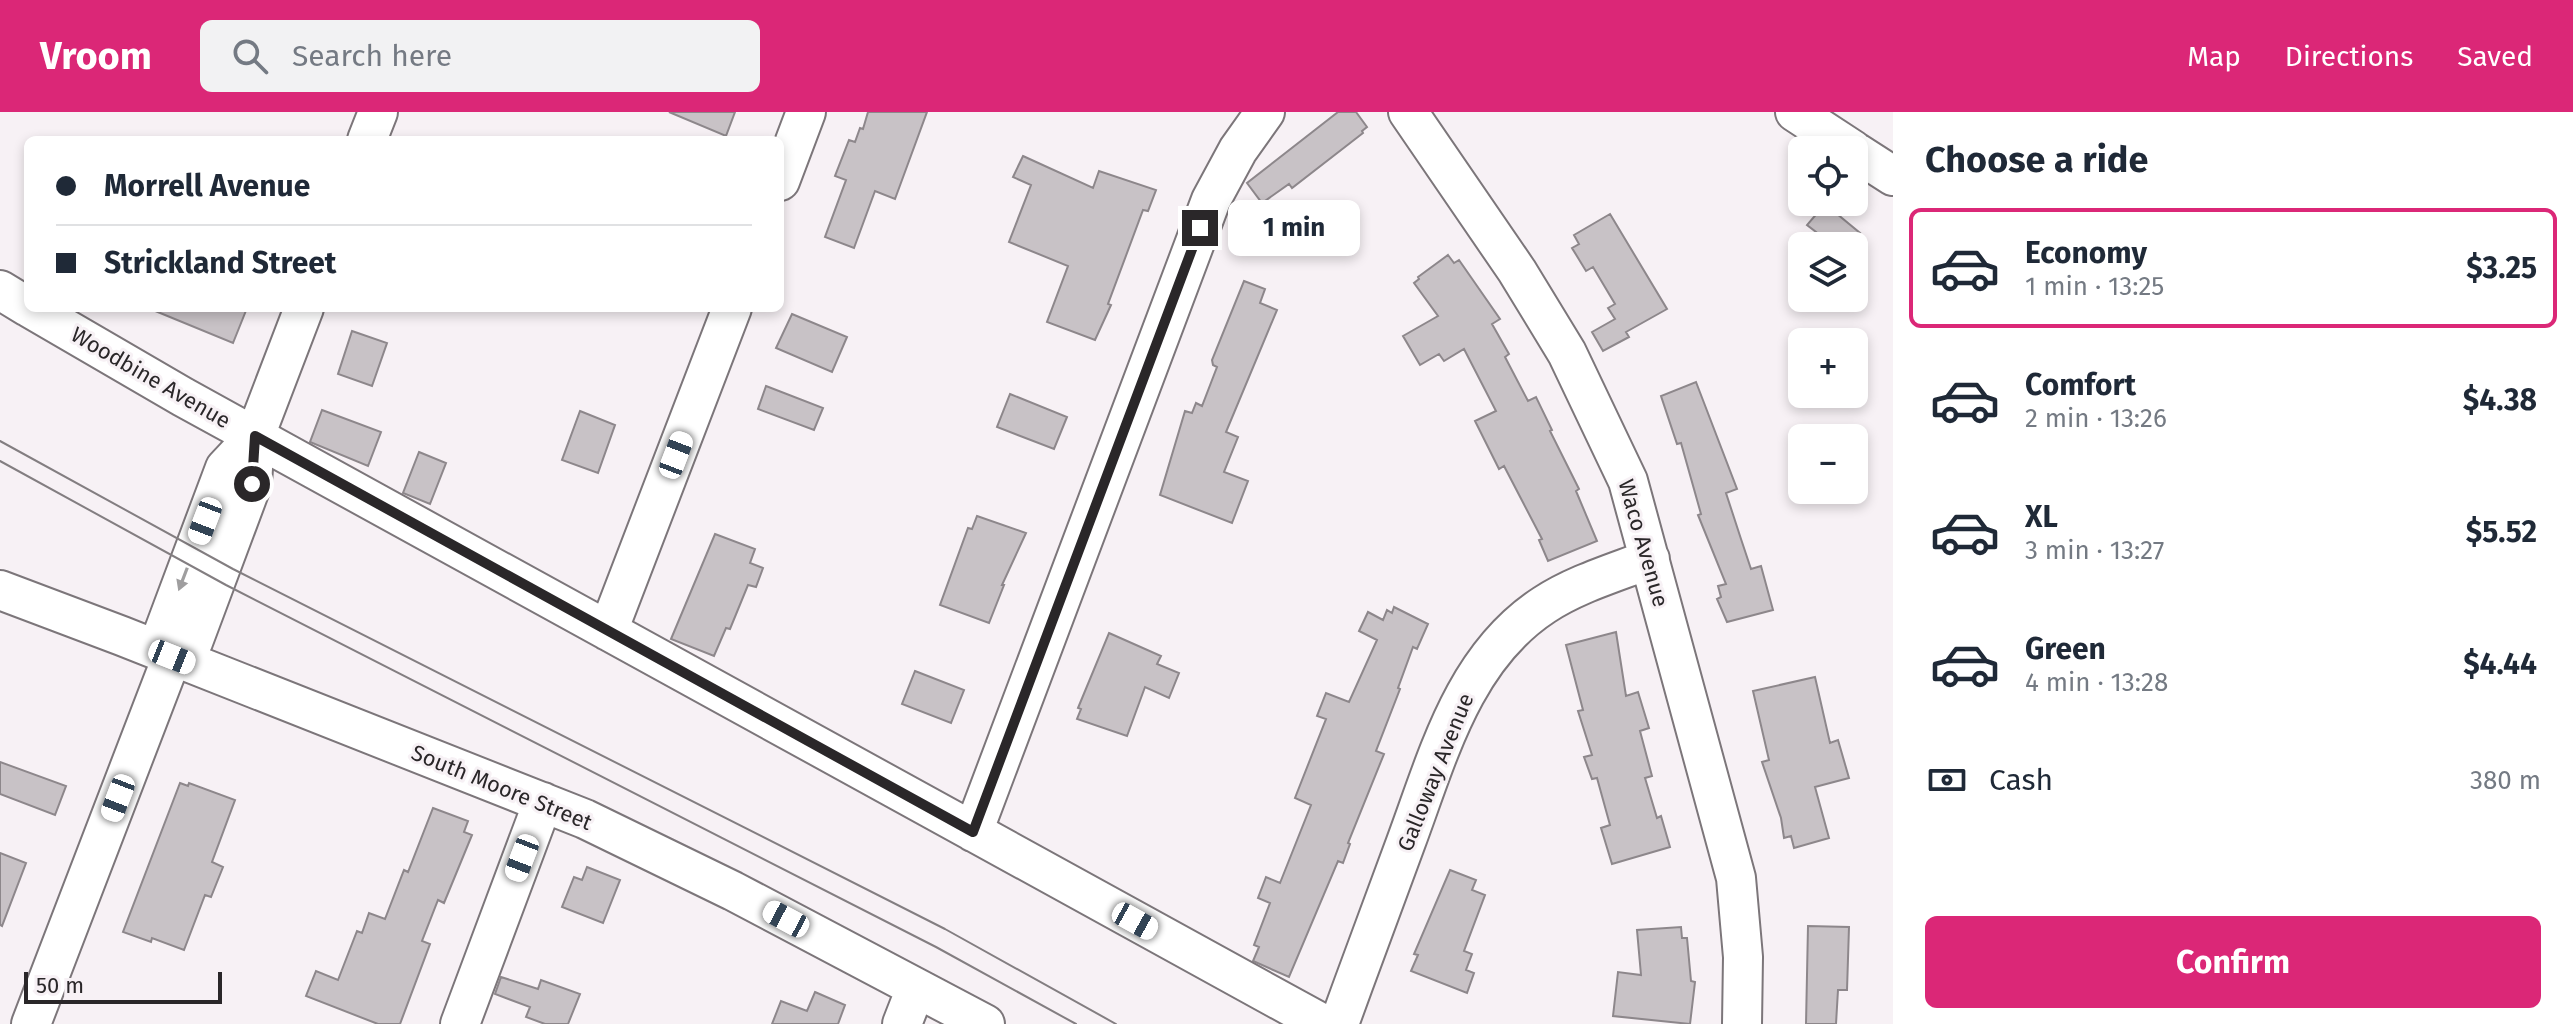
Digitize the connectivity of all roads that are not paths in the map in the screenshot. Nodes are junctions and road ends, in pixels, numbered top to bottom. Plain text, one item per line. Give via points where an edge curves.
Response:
1 (378, 112) edge
2 (806, 112) edge
3 (1265, 112) edge
4 (1408, 112) edge
5 (1795, 112) edge
6 (369, 136) edge
7 (1832, 136) edge
8 (1868, 159) edge
9 (784, 170) edge
10 (1893, 176) edge
11 (0, 290) edge
12 (24, 304) edge
13 (38, 312) edge
14 (302, 312) edge
15 (730, 312) edge
16 (255, 436) junction
17 (1650, 559) junction
18 (0, 590) edge
19 (608, 631) junction
20 (172, 657) junction
21 (543, 802) junction
22 (973, 832) junction
23 (916, 988) junction
24 (31, 1024) edge
25 (460, 1024) edge
26 (902, 1024) edge
27 (985, 1024) edge
28 (1323, 1024) edge
29 (1339, 1024) edge
30 (1742, 1024) edge

1 - 6 street
2 - 9 street
3 - 22 street via 1211,200
4 - 17 street, Waco Avenue via 1567,353 1628,481
5 - 7 street
8 - 10 street
11 - 12 street, Woodbine Avenue
13 - 16 street, Woodbine Avenue
14 - 16 street
15 - 19 street
16 - 19 street, Woodbine Avenue
16 - 20 street via 225,468 164,631
17 - 29 street, Galloway Avenue via 1544,605 1481,667 1453,716
17 - 30 street, Waco Avenue via 1736,878
18 - 20 street, South Moore Street
19 - 22 street, Woodbine Avenue
20 - 21 street, South Moore Street
20 - 24 street
21 - 23 street, South Moore Street via 649,848
21 - 25 street
22 - 28 street, Woodbine Avenue
23 - 26 street
23 - 27 street, South Moore Street

